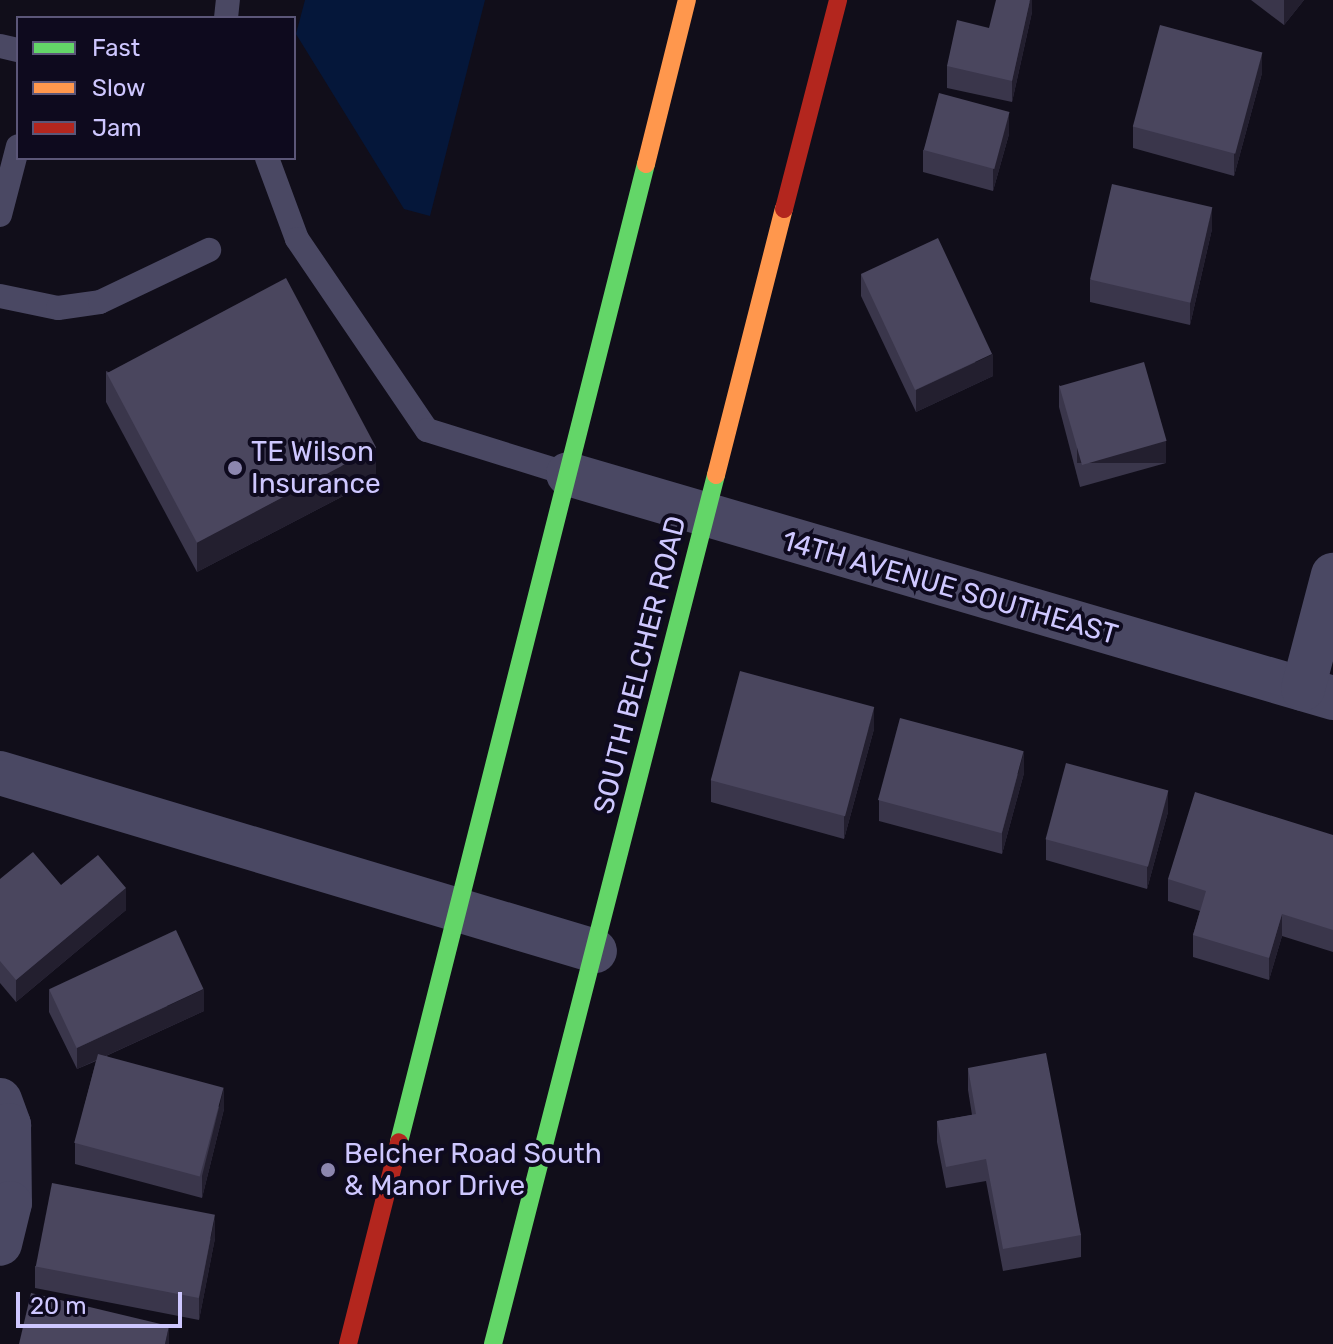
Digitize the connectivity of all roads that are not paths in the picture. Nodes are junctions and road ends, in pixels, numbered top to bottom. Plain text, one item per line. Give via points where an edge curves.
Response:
1 (687, 0) edge
2 (838, 0) edge
3 (16, 154) edge
4 (268, 160) edge
5 (0, 215) edge
6 (209, 250) dead end
7 (0, 296) edge
8 (568, 474) junction
9 (707, 518) junction
10 (1333, 575) edge
11 (1318, 694) edge
12 (0, 773) edge
13 (458, 910) junction
14 (595, 951) junction
15 (0, 1100) edge
16 (0, 1244) edge
17 (348, 1344) edge
18 (493, 1344) edge

1 - 8 main road
2 - 9 main road, SOUTH BELCHER ROAD
3 - 5 lane
4 - 8 lane via 297,239 427,430
6 - 7 lane via 100,302 58,308
8 - 9 street, 14TH AVENUE SOUTHEAST
8 - 13 main road
9 - 11 street, 14TH AVENUE SOUTHEAST
9 - 14 main road, SOUTH BELCHER ROAD
10 - 11 street
12 - 13 street
13 - 14 street
13 - 17 main road
14 - 18 main road, SOUTH BELCHER ROAD
15 - 16 street via 9,1125 10,1203

